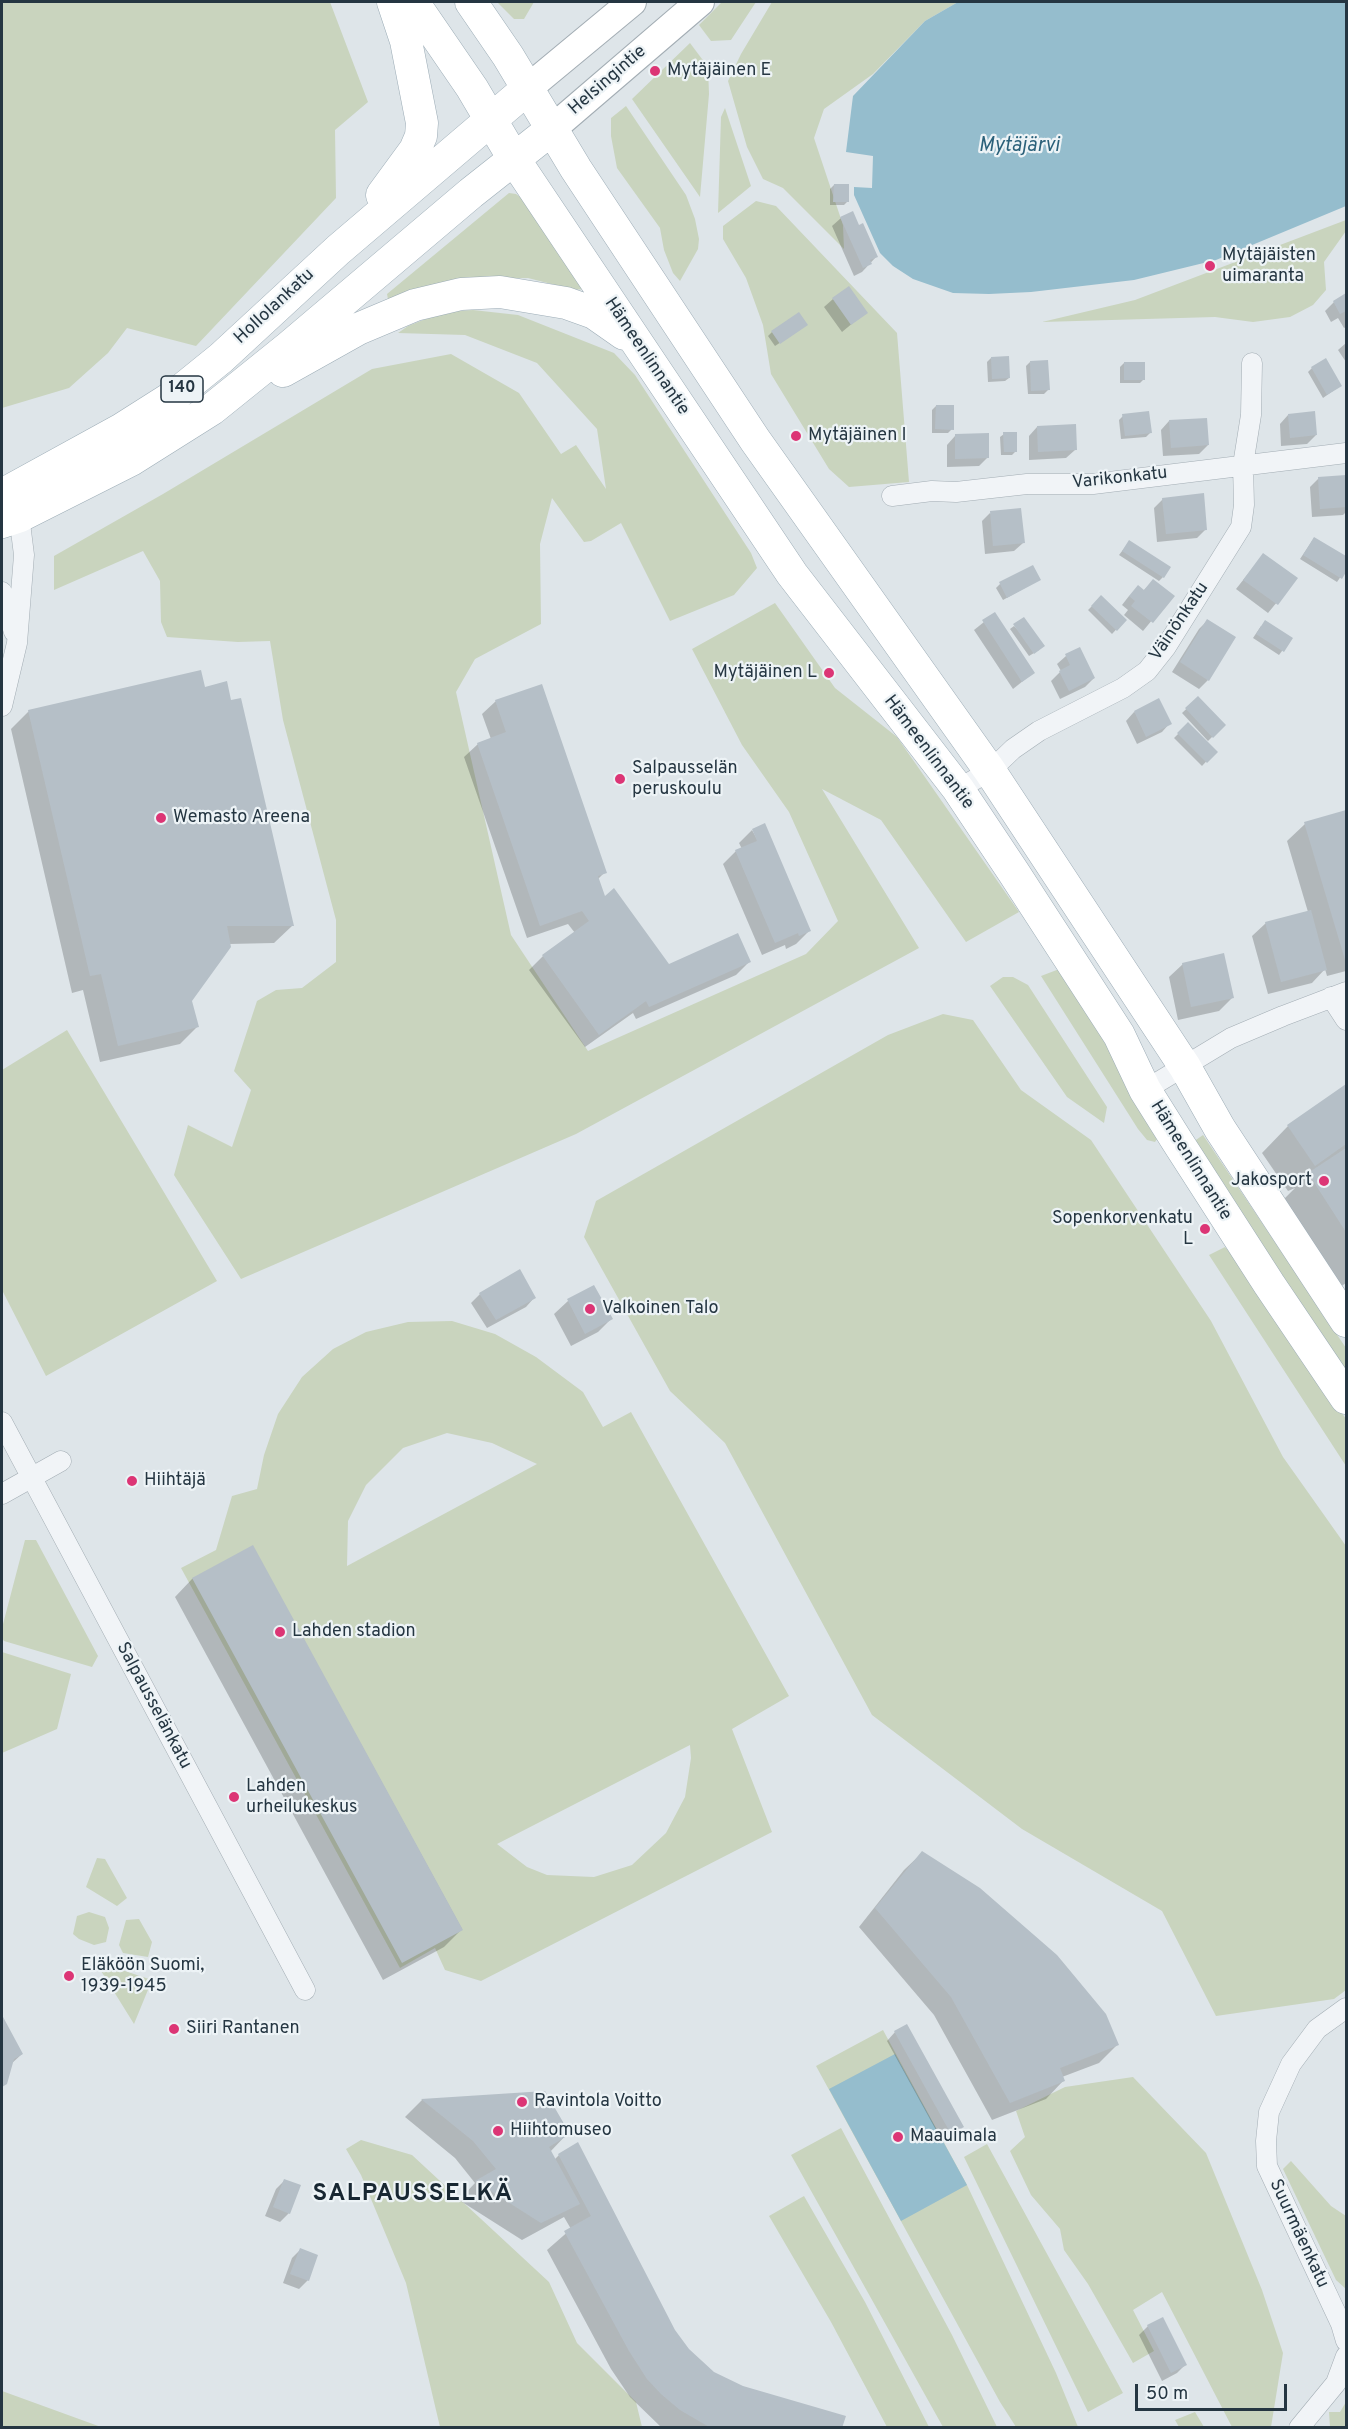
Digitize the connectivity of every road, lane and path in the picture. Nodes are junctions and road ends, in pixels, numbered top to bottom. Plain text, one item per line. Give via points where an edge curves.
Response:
1 (393, 2) edge
2 (413, 2) edge
3 (471, 2) edge
4 (632, 2) edge
5 (700, 2) edge
6 (527, 89) junction
7 (491, 119) junction
8 (552, 129) junction
9 (514, 159) junction
10 (338, 250) junction
11 (645, 357) junction
12 (1252, 363) dead end
13 (212, 409) junction
14 (1347, 453) edge
15 (1243, 465) junction
16 (892, 496) dead end
17 (9, 505) edge
18 (2, 592) edge
19 (17, 644) junction
20 (2, 705) edge
21 (990, 771) junction
22 (958, 789) junction
23 (1339, 995) edge
24 (1347, 1020) edge
25 (1185, 1067) junction
26 (1145, 1090) junction
27 (1347, 1321) edge
28 (1347, 1398) edge
29 (2, 1422) edge
30 (61, 1461) dead end
31 (32, 1477) junction
32 (2, 1494) edge
33 (304, 1990) dead end
34 (1347, 2008) edge
35 (1347, 2340) edge
36 (1347, 2356) edge
37 (1299, 2427) edge

1 - 10 main road via 419,100 421,136 403,169
2 - 7 main road, Hämeenlinnantie
3 - 6 main road
4 - 6 main road, 140
5 - 8 main road, Helsingintie / 140
6 - 7 main road, Hollolankatu / 140
6 - 8 main road
7 - 9 main road, Hämeenlinnantie
7 - 10 main road, Hollolankatu / 140
8 - 9 main road, Helsingintie / 140
8 - 21 main road via 755,440
9 - 11 main road, Hämeenlinnantie
9 - 13 main road, Hollolankatu / 140
10 - 17 main road, Hollolankatu / 140 via 174,396
11 - 13 main road via 619,329 594,313 566,303 500,292 461,294 415,304 358,329
11 - 22 main road, Hämeenlinnantie via 792,574
12 - 15 street, Väinönkatu via 1251,415
13 - 17 main road, Hollolankatu / 140 via 131,460
14 - 15 street, Varikonkatu
15 - 16 street, Varikonkatu via 1093,484 1027,484
15 - 21 street, Väinönkatu via 1245,505 1241,527 1147,671 1123,688 1039,731
17 - 19 street via 24,555
18 - 19 street
19 - 20 street
21 - 22 street, Väinönkatu
21 - 25 main road
22 - 26 main road, Hämeenlinnantie via 1119,1035
23 - 24 street
23 - 25 street via 1231,1038
25 - 26 street
25 - 27 main road via 1220,1129
26 - 28 main road, Hämeenlinnantie
29 - 31 street, Salpausselänkatu
30 - 31 street
31 - 32 street
31 - 33 street, Salpausselänkatu
34 - 35 street, Suurmäenkatu via 1317,2030 1291,2064 1269,2112 1266,2150 1267,2166
36 - 37 street via 1336,2383

